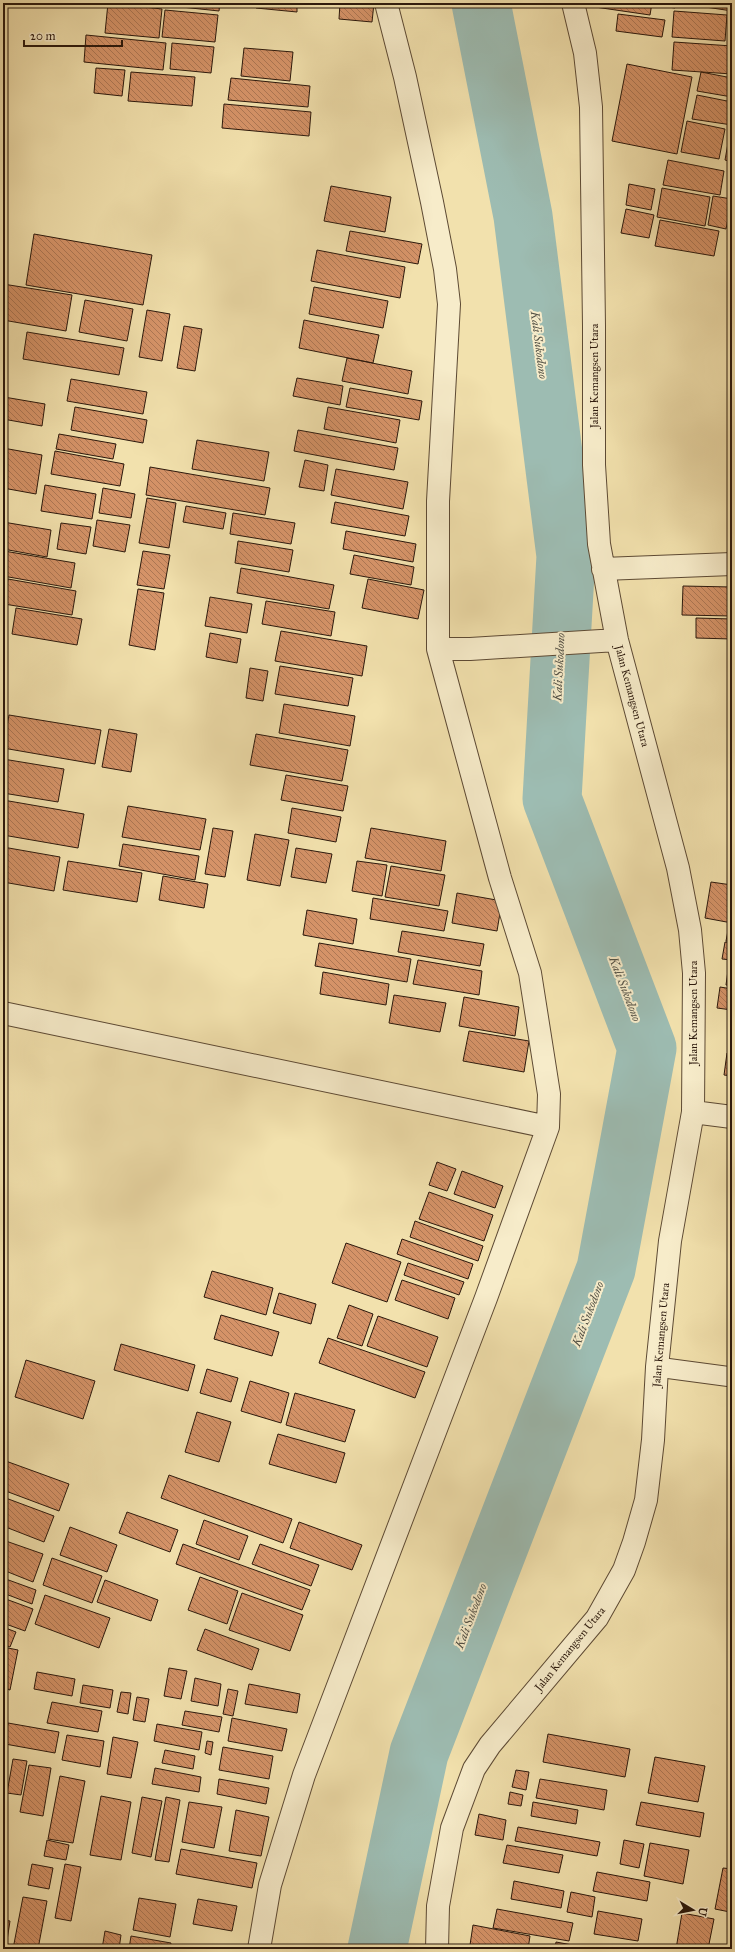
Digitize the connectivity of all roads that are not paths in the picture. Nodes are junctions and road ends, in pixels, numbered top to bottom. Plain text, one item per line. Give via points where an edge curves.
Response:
1 (386, 3) edge
2 (573, 3) edge
3 (732, 564) edge
4 (603, 569) junction
5 (617, 640) junction
6 (438, 649) junction
7 (3, 1013) edge
8 (693, 1112) junction
9 (732, 1117) edge
10 (548, 1127) junction
11 (656, 1366) junction
12 (732, 1377) edge
13 (259, 1949) edge
14 (437, 1949) edge

1 - 6 street via 432,202 449,304 438,502
2 - 4 street, Jalan Kemangsen Utara via 585,53 591,107 594,465
3 - 4 street
4 - 5 street, Jalan Kemangsen Utara
5 - 6 street
5 - 8 street, Jalan Kemangsen Utara via 678,868 690,930 694,973
6 - 10 street via 500,878 530,973 549,1094
7 - 10 street
8 - 9 street
8 - 11 street, Jalan Kemangsen Utara via 670,1242
10 - 13 street via 486,1298 304,1775 270,1885
11 - 12 lane
11 - 14 street, Jalan Kemangsen Utara via 653,1440 646,1500 624,1570 597,1618 490,1745 474,1769 452,1828 438,1906

